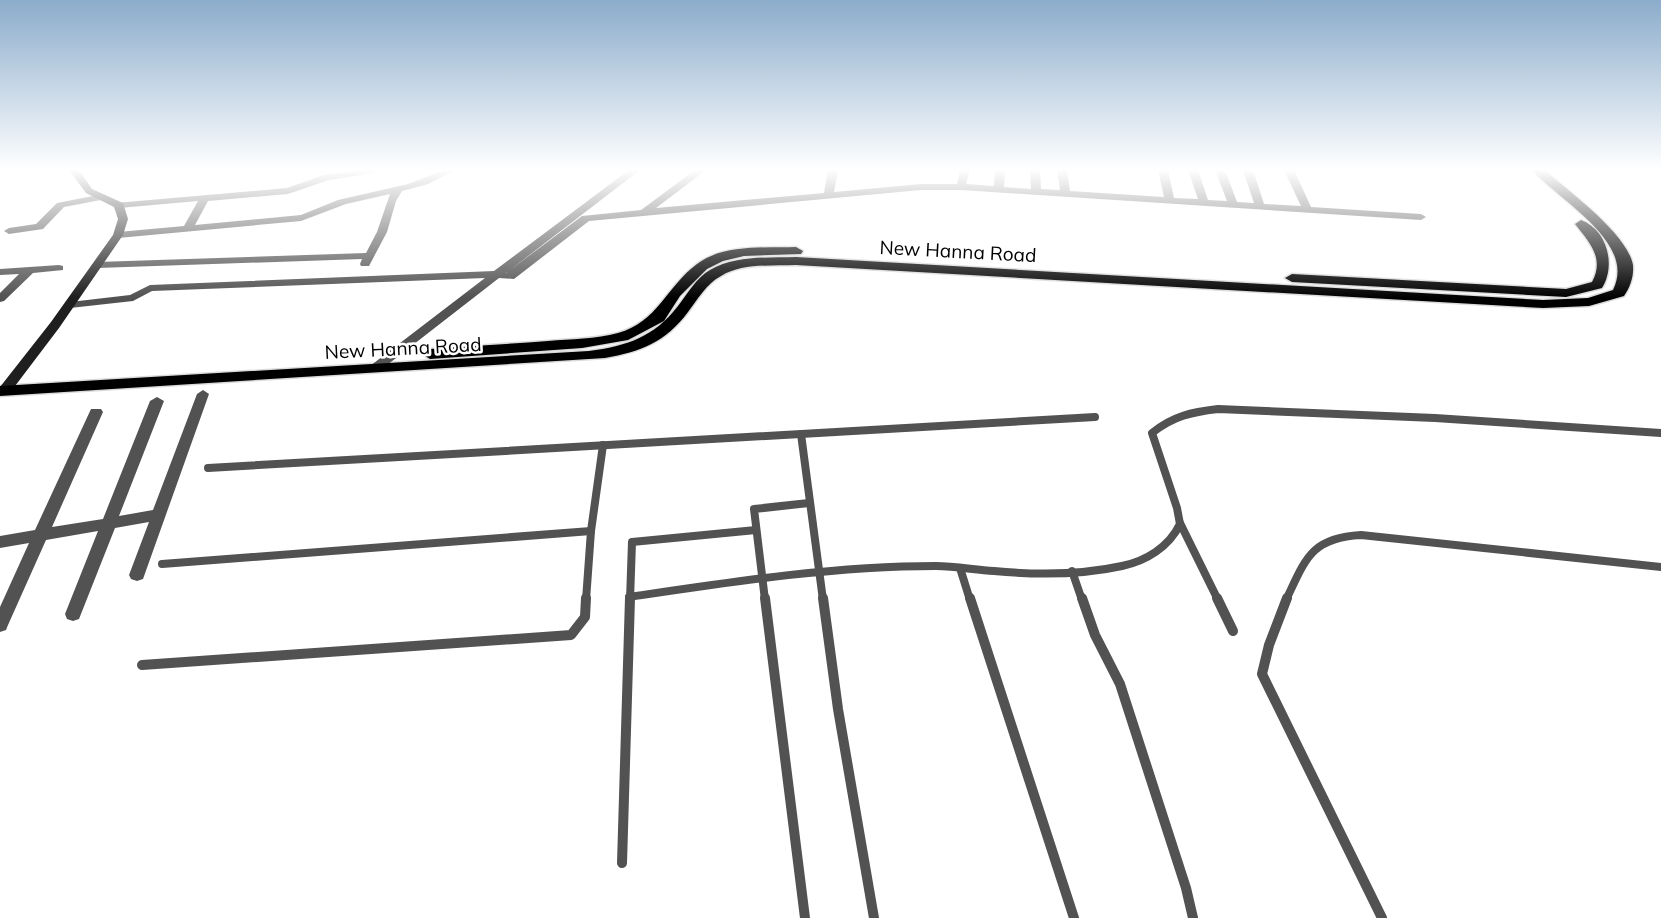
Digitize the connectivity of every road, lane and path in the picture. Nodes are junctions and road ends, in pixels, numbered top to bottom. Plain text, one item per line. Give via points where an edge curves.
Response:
1 (53, 213) edge
2 (121, 213) edge
3 (196, 213) edge
4 (320, 213) edge
5 (389, 213) edge
6 (577, 213) edge
7 (644, 213) edge
8 (1368, 213) edge
9 (1569, 213) edge
10 (1584, 213) edge
11 (1421, 217) dead end
12 (187, 229) junction
13 (9, 231) dead end
14 (118, 235) junction
15 (369, 256) junction
16 (97, 265) junction
17 (59, 268) dead end
18 (31, 269) junction
19 (0, 272) edge
20 (495, 274) junction
21 (358, 278) junction
22 (0, 299) edge
23 (70, 304) junction
24 (387, 356) junction
25 (374, 369) junction
26 (3, 389) edge
27 (204, 394) dead end
28 (157, 401) dead end
29 (96, 412) dead end
30 (1095, 417) dead end
31 (1661, 433) edge
32 (801, 434) junction
33 (603, 445) junction
34 (208, 468) dead end
35 (809, 503) junction
36 (157, 515) junction
37 (1180, 523) junction
38 (107, 524) junction
39 (756, 530) junction
40 (591, 531) junction
41 (43, 535) junction
42 (0, 542) edge
43 (162, 564) dead end
44 (1661, 566) edge
45 (960, 568) junction
46 (1072, 571) junction
47 (819, 573) junction
48 (137, 575) dead end
49 (762, 581) junction
50 (629, 597) junction
51 (73, 614) dead end
52 (0, 625) edge
53 (1233, 631) dead end
54 (142, 665) dead end
55 (622, 863) dead end
56 (805, 918) edge
57 (874, 918) edge
58 (1074, 918) edge
59 (1193, 918) edge
60 (1382, 918) edge

1 - 13 street via 39,227
2 - 14 street
3 - 12 street
4 - 12 street
5 - 15 street
6 - 20 street
7 - 20 street via 586,218 510,277
8 - 11 street
9 - 24 main road, New Hanna Road via 1595,238 1605,274 1597,285 1566,293 828,252 744,252 702,266 674,294 659,318 623,337
10 - 25 main road, New Hanna Road via 1608,235 1624,259 1626,279 1619,293 1589,302 1543,304 796,261 747,264 717,272 700,285 665,332 638,348 589,356
12 - 14 street
14 - 16 street
15 - 16 street
15 - 21 street
16 - 23 street
17 - 18 street
18 - 19 street
18 - 22 street
20 - 21 street
20 - 24 street
21 - 23 street via 150,288 133,298
23 - 26 street
24 - 25 street
24 - 26 main road, New Hanna Road
25 - 26 main road, New Hanna Road
27 - 36 street
28 - 38 street
29 - 41 street
30 - 32 lane
31 - 37 lane via 1435,418 1218,409 1187,412 1170,418 1152,433 1180,510
32 - 33 lane
32 - 35 lane
33 - 34 lane
33 - 40 lane
35 - 39 lane via 754,509
35 - 47 lane
36 - 38 street
36 - 48 street
37 - 46 lane via 1169,540 1143,559 1118,567
37 - 53 lane
38 - 41 street
38 - 51 street
39 - 49 lane
39 - 50 lane via 632,542
40 - 43 lane
40 - 54 lane via 585,617 571,635
41 - 42 street
41 - 52 street
44 - 60 lane via 1361,536 1337,536 1321,543 1307,559 1276,624 1262,674
45 - 46 lane
45 - 47 lane
45 - 58 lane
46 - 59 lane via 1129,710
47 - 49 lane
47 - 57 lane
49 - 50 lane
49 - 56 lane
50 - 55 lane

